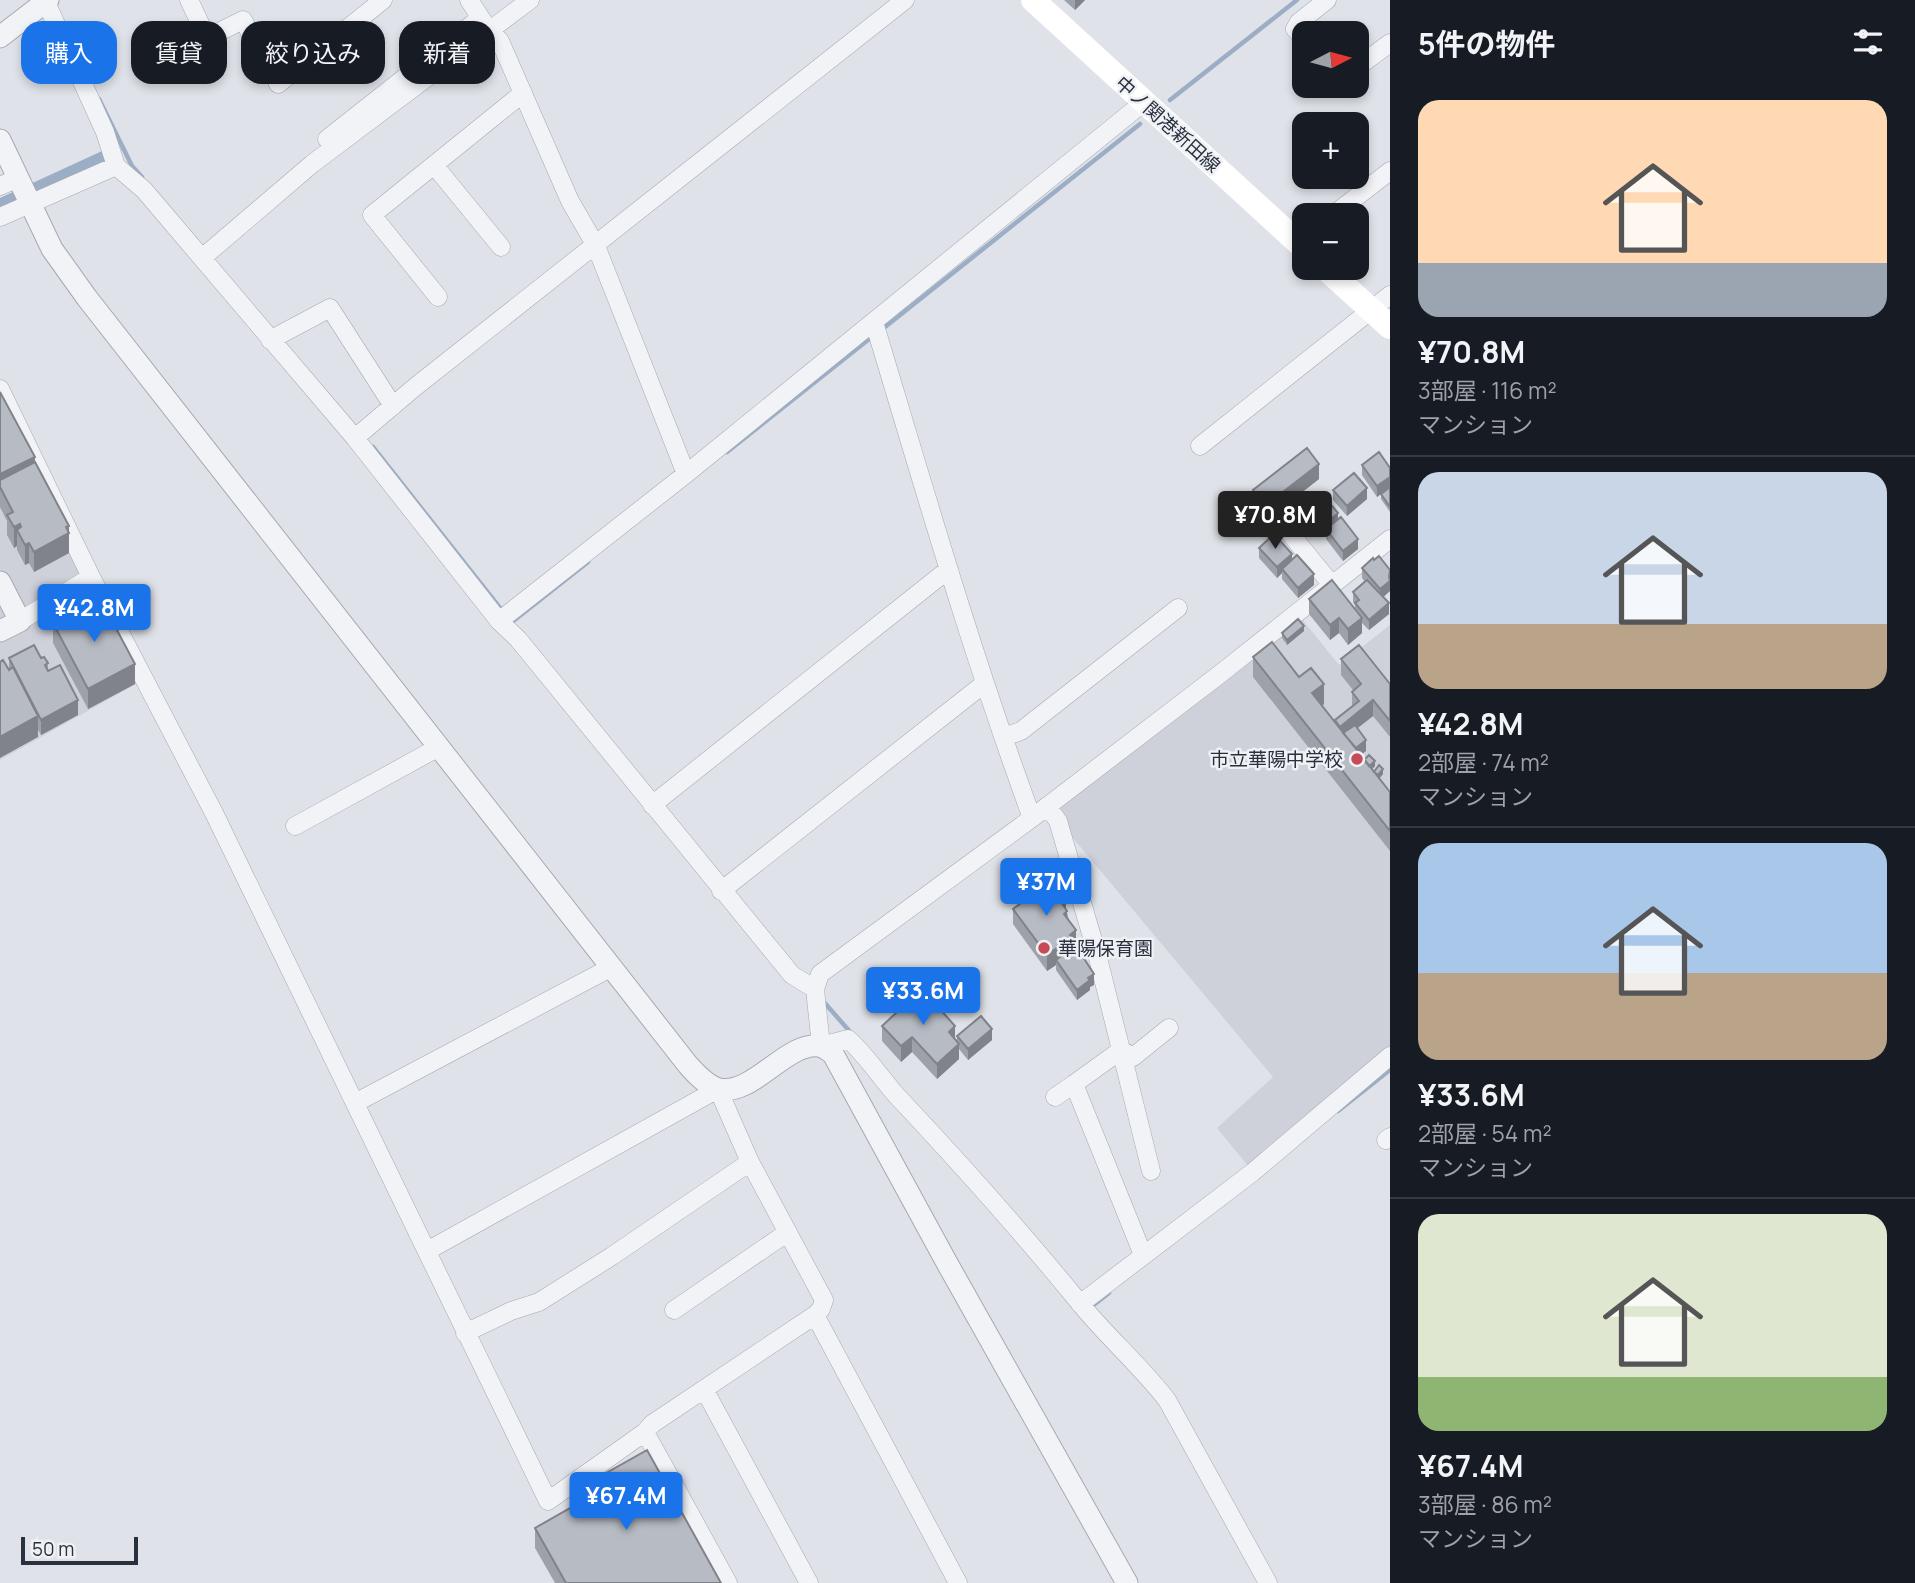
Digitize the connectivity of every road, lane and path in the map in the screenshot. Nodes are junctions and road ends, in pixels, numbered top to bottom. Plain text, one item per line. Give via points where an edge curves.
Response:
1 (188, 0) edge
2 (383, 0) edge
3 (469, 0) edge
4 (530, 0) edge
5 (905, 0) edge
6 (1033, 0) edge
7 (1327, 0) edge
8 (46, 1) edge
9 (482, 21) edge
10 (492, 21) edge
11 (1300, 21) edge
12 (495, 36) edge
13 (0, 37) edge
14 (1390, 43) edge
15 (1369, 58) edge
16 (404, 84) edge
17 (412, 84) edge
18 (523, 93) junction
19 (1144, 102) junction
20 (0, 140) edge
21 (310, 152) dead end
22 (434, 165) junction
23 (116, 166) junction
24 (1390, 171) edge
25 (13, 182) edge
26 (29, 203) junction
27 (1349, 203) edge
28 (0, 217) edge
29 (1292, 237) edge
30 (596, 246) junction
31 (501, 247) dead end
32 (202, 258) junction
33 (1344, 280) edge
34 (438, 297) dead end
35 (1380, 302) edge
36 (874, 322) junction
37 (1390, 327) edge
38 (271, 340) junction
39 (0, 389) edge
40 (393, 405) junction
41 (355, 438) junction
42 (1200, 446) dead end
43 (687, 474) junction
44 (1288, 531) dead end
45 (1390, 539) edge
46 (948, 569) junction
47 (91, 577) junction
48 (0, 582) edge
49 (1332, 584) junction
50 (1178, 608) dead end
51 (20, 621) junction
52 (499, 621) junction
53 (0, 631) edge
54 (985, 683) junction
55 (1003, 737) junction
56 (439, 747) junction
57 (652, 805) junction
58 (1039, 812) junction
59 (295, 826) dead end
60 (721, 891) junction
61 (610, 968) junction
62 (815, 989) junction
63 (1170, 1028) dead end
64 (821, 1046) junction
65 (1121, 1050) junction
66 (1390, 1056) edge
67 (1074, 1084) junction
68 (718, 1089) junction
69 (1055, 1097) dead end
70 (355, 1103) junction
71 (750, 1162) junction
72 (1151, 1171) dead end
73 (789, 1231) junction
74 (427, 1251) junction
75 (1143, 1255) junction
76 (1080, 1304) junction
77 (674, 1310) dead end
78 (815, 1315) junction
79 (466, 1333) junction
80 (704, 1389) junction
81 (645, 1432) junction
82 (728, 1583) edge
83 (809, 1583) edge
84 (958, 1583) edge
85 (1127, 1583) edge
86 (1268, 1583) edge

1 - 2 street via 207,38 243,20 262,47 278,84
3 - 9 street
4 - 10 street
5 - 30 street
6 - 19 main road, 中ノ関港新田線
7 - 11 street
8 - 13 street
8 - 23 street
12 - 18 street
14 - 15 street
16 - 21 street
17 - 32 street
18 - 22 street
18 - 30 street via 570,201
19 - 29 main road, 中ノ関港新田線
19 - 36 street
20 - 25 street
22 - 31 street
22 - 34 street via 372,215
23 - 26 street
23 - 32 street via 144,190
24 - 27 street
25 - 26 street
26 - 28 street
26 - 56 street via 52,249 87,298
30 - 40 street
30 - 43 street
32 - 38 street
33 - 35 main road
35 - 37 main road
35 - 42 street
36 - 43 street
36 - 46 street
38 - 40 street via 330,308
38 - 41 street
39 - 47 street
40 - 41 street
41 - 52 street
43 - 52 street
44 - 49 street
45 - 49 street
46 - 54 street
46 - 57 street
47 - 51 street
47 - 70 street via 214,813
48 - 51 street
49 - 58 street
50 - 55 street via 1021,731
51 - 53 street
52 - 57 street
54 - 55 street
54 - 60 street
55 - 58 street
56 - 59 street
56 - 61 street
57 - 60 street
58 - 62 street via 820,974
58 - 65 street via 1058,821
60 - 62 street via 792,975
61 - 68 street via 688,1065
61 - 70 street
62 - 64 street
63 - 65 street via 1133,1057
64 - 68 street via 806,1046 749,1081
64 - 76 street via 848,1039 858,1048
64 - 85 street via 833,1054
65 - 67 street
65 - 72 street
66 - 75 street via 1252,1172
67 - 69 street
67 - 75 street
68 - 71 street
68 - 74 street
70 - 74 street
71 - 73 street
71 - 79 street via 539,1302
73 - 77 street
73 - 78 street via 824,1300
74 - 79 street
75 - 76 street
76 - 86 street via 1167,1400
78 - 80 street
78 - 84 street
79 - 81 street via 548,1501
80 - 81 street
80 - 83 street
81 - 82 street

